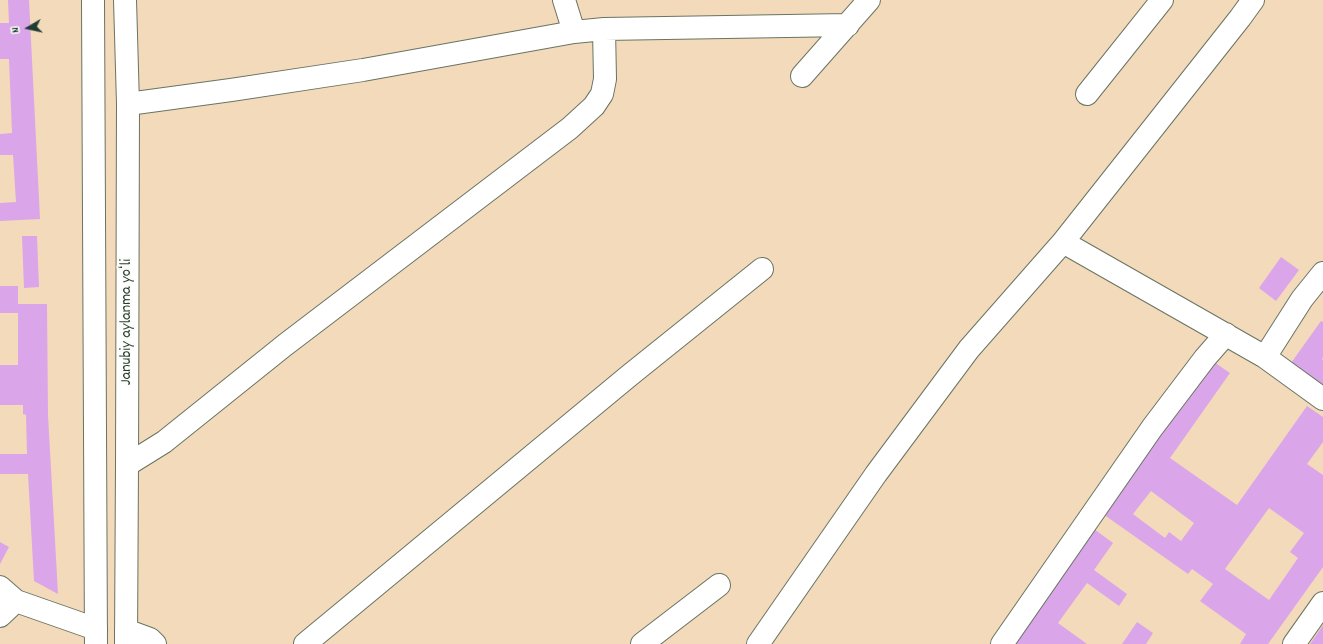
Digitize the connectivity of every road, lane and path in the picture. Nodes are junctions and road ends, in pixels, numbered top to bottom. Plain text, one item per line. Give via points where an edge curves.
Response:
1 (93, 0) edge
2 (126, 0) edge
3 (564, 0) edge
4 (869, 0) edge
5 (1162, 0) edge
6 (1253, 0) edge
7 (848, 26) junction
8 (604, 29) junction
9 (574, 32) junction
10 (802, 76) dead end
11 (1087, 94) dead end
12 (128, 104) junction
13 (1063, 242) junction
14 (762, 268) dead end
15 (1323, 273) edge
16 (1226, 334) junction
17 (1265, 357) junction
18 (1323, 399) edge
19 (128, 465) junction
20 (719, 585) dead end
21 (8, 594) edge
22 (1323, 602) edge
23 (0, 616) edge
24 (96, 637) edge
25 (126, 638) edge
26 (155, 644) edge
27 (305, 644) edge
28 (642, 644) edge
29 (758, 644) edge
30 (1002, 644) edge
31 (1294, 644) edge

1 - 24 main road, Janubiy aylanma yoʻli
2 - 12 main road, Janubiy aylanma yoʻli
3 - 9 main road
4 - 7 main road
5 - 11 main road
6 - 13 main road
7 - 8 main road
7 - 10 main road
8 - 9 main road
8 - 19 main road via 605,79 602,94 585,115 285,345 164,442
9 - 12 main road via 363,70
12 - 19 main road, Janubiy aylanma yoʻli
13 - 16 main road
13 - 29 main road via 969,348 876,474
14 - 27 main road
15 - 17 main road via 1302,299
16 - 17 main road
16 - 30 main road via 1152,428
17 - 18 main road
19 - 25 main road, Janubiy aylanma yoʻli
20 - 28 main road
21 - 23 main road
21 - 24 main road
22 - 31 main road
25 - 26 main road via 131,632

